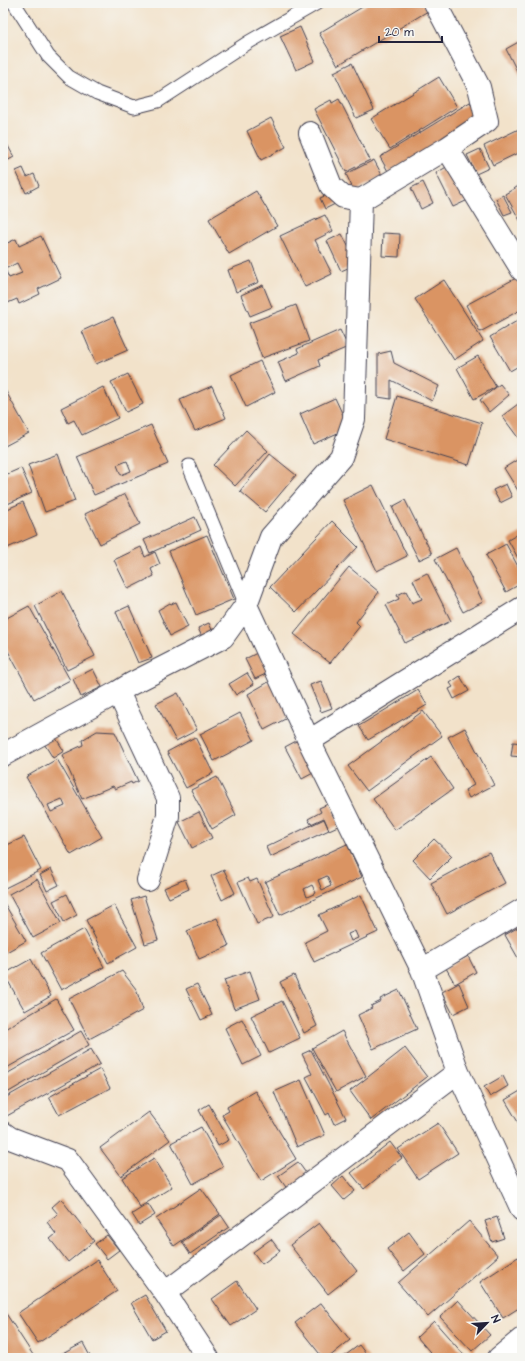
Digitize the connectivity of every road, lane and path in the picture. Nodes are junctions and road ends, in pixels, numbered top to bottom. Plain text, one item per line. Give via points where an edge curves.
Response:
1 (14, 3) edge
2 (317, 3) edge
3 (435, 3) edge
4 (310, 133) dead end
5 (447, 148) junction
6 (361, 200) junction
7 (522, 270) edge
8 (189, 466) dead end
9 (246, 605) junction
10 (522, 608) edge
11 (118, 692) junction
12 (309, 741) junction
13 (3, 755) edge
14 (148, 880) dead end
15 (522, 910) edge
16 (422, 970) junction
17 (458, 1072) junction
18 (3, 1133) edge
19 (522, 1210) edge
20 (165, 1293) junction
21 (522, 1339) edge
22 (208, 1358) edge
23 (499, 1358) edge

1 - 2 lane via 48,56 69,77 97,94 134,107 158,101 249,42
3 - 5 street via 479,87 487,121
4 - 6 street via 331,186 343,197
5 - 6 street
5 - 7 street
6 - 9 street via 354,419 341,457 271,538
8 - 9 lane
9 - 11 street via 223,637
9 - 12 street
10 - 12 street
11 - 13 street
11 - 14 street via 168,798 168,816
12 - 16 street
15 - 16 street
16 - 17 street
17 - 19 street
17 - 20 street
18 - 20 street via 68,1160
20 - 22 street
21 - 23 street

